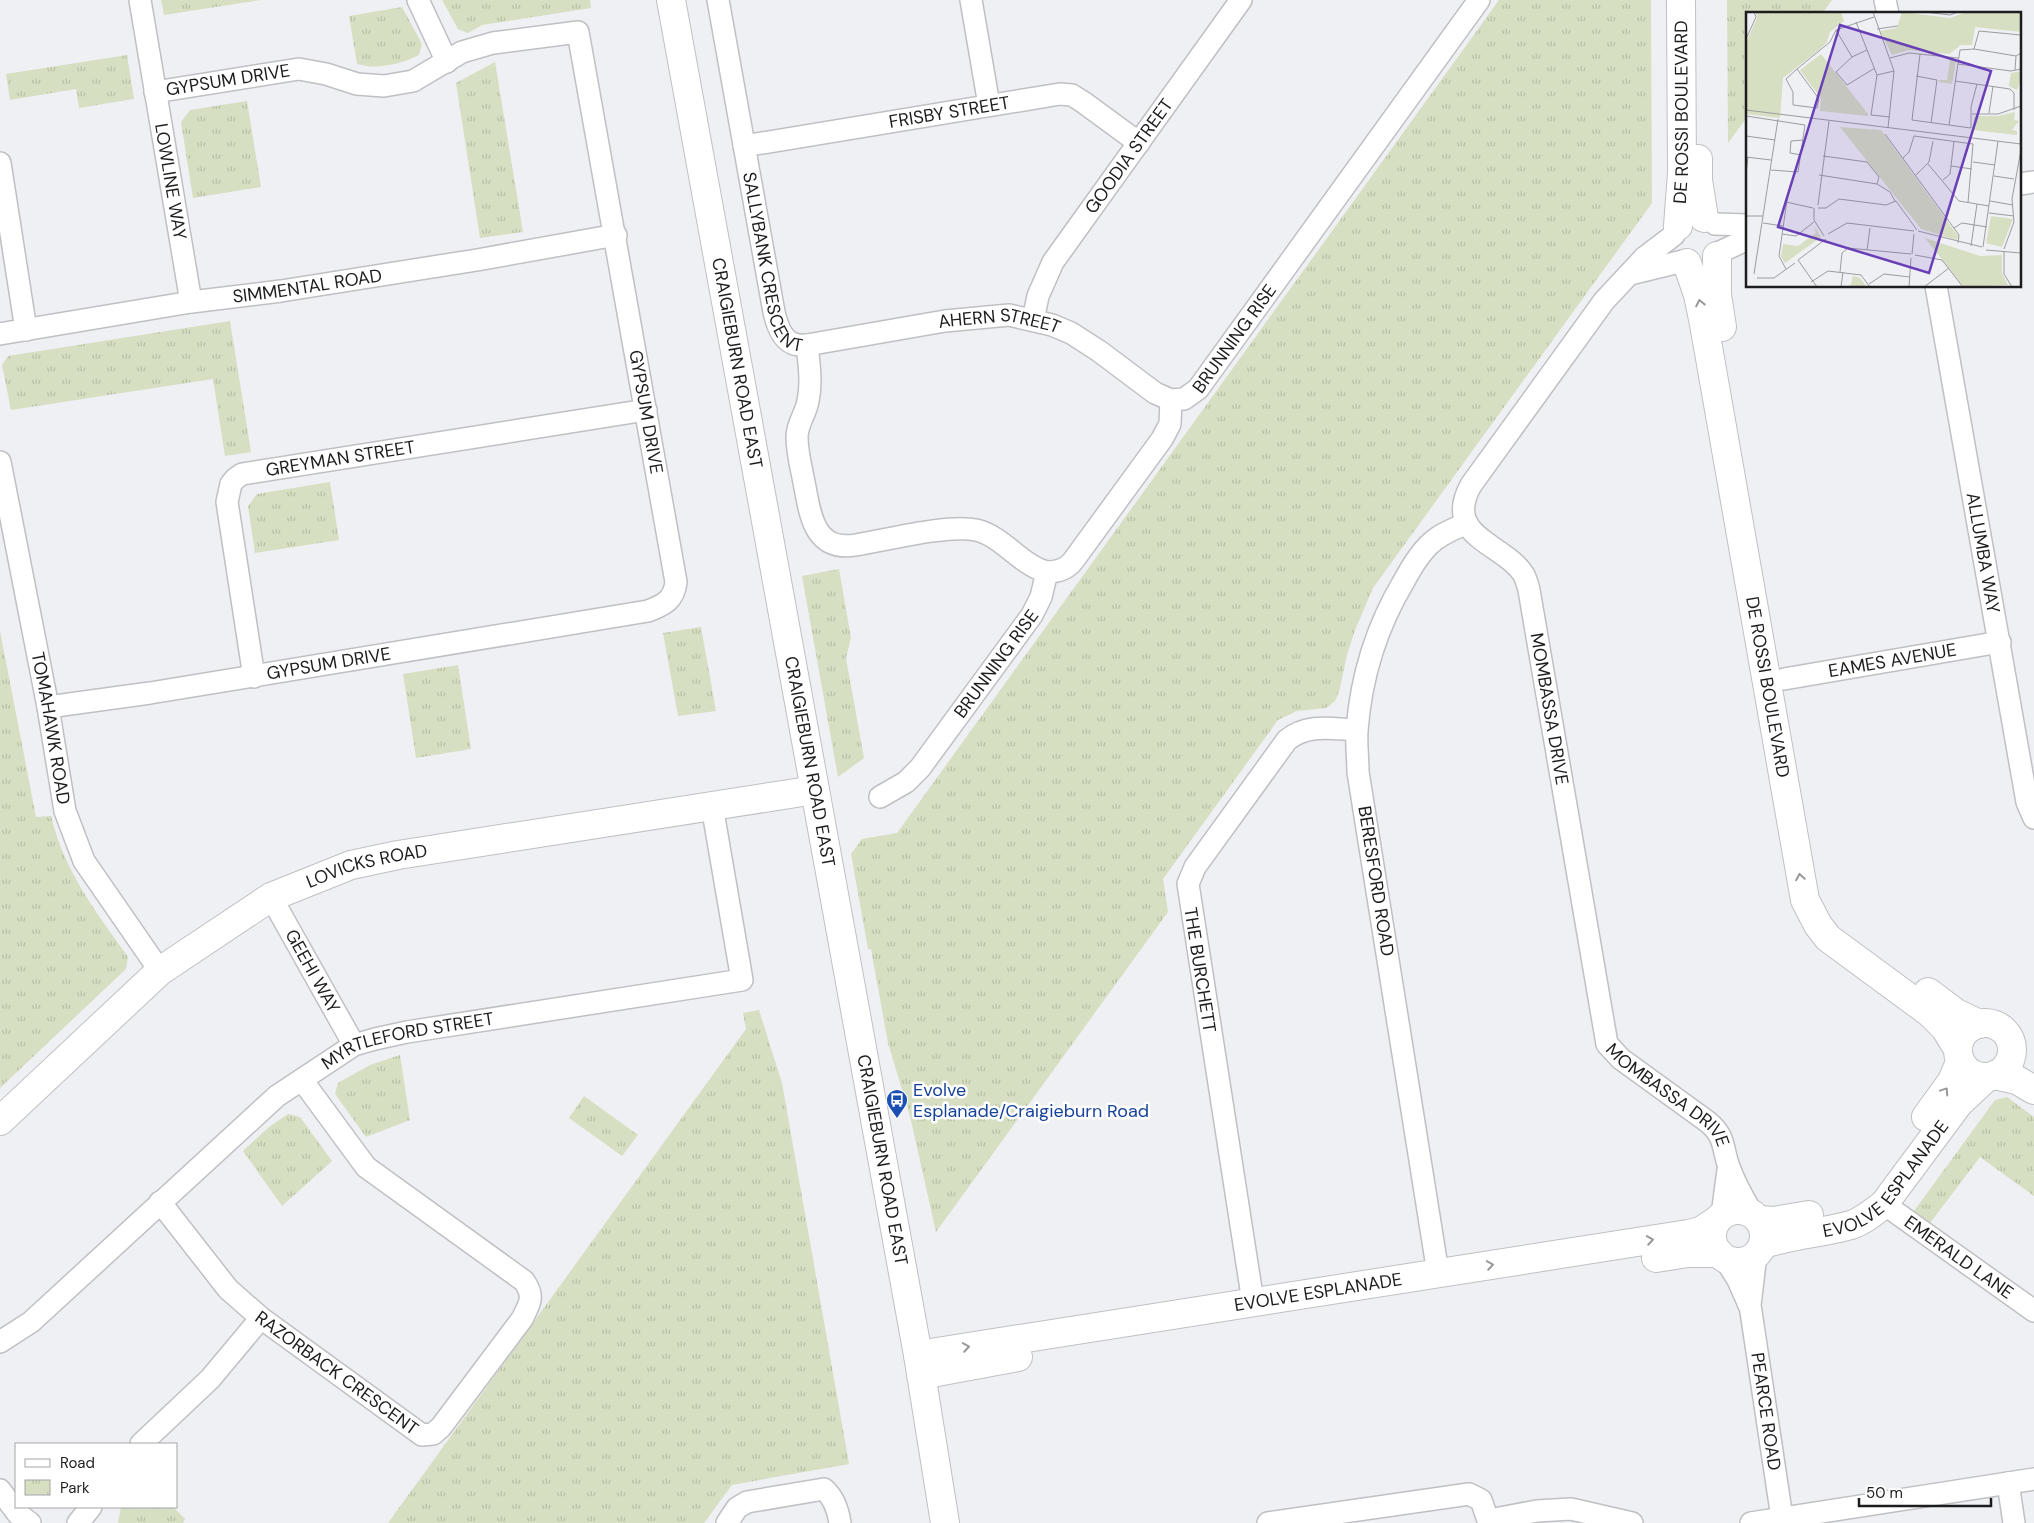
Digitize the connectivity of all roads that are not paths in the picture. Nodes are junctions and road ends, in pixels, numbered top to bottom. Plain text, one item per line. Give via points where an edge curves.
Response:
1 (140, 0) edge
2 (418, 0) edge
3 (671, 0) edge
4 (718, 0) edge
5 (971, 0) edge
6 (1241, 0) edge
7 (1479, 0) edge
8 (1681, 0) edge
9 (1698, 0) edge
10 (447, 62) junction
11 (155, 92) junction
12 (989, 105) junction
13 (1139, 142) junction
14 (744, 146) junction
15 (0, 163) edge
16 (1710, 221) junction
17 (1746, 226) edge
18 (1676, 231) junction
19 (616, 235) junction
20 (1746, 240) edge
21 (1718, 254) junction
22 (1685, 262) junction
23 (1630, 274) junction
24 (1936, 288) edge
25 (191, 302) junction
26 (1033, 320) junction
27 (26, 330) junction
28 (0, 334) edge
29 (807, 345) junction
30 (1171, 400) junction
31 (646, 410) junction
32 (0, 462) edge
33 (1467, 524) junction
34 (1047, 572) junction
35 (2000, 642) junction
36 (254, 677) junction
37 (1784, 679) junction
38 (48, 707) junction
39 (1357, 730) junction
40 (815, 790) junction
41 (880, 798) dead end
42 (712, 806) junction
43 (2034, 818) edge
44 (271, 897) junction
45 (160, 971) junction
46 (1979, 1024) junction
47 (354, 1045) junction
48 (2011, 1046) junction
49 (1959, 1055) junction
50 (2034, 1071) edge
51 (1991, 1076) junction
52 (302, 1080) junction
53 (2034, 1090) edge
54 (0, 1121) edge
55 (1728, 1165) junction
56 (160, 1202) junction
57 (1884, 1204) junction
58 (1719, 1218) junction
59 (1757, 1233) junction
60 (1722, 1256) junction
61 (1439, 1282) junction
62 (1750, 1305) junction
63 (1254, 1311) junction
64 (2034, 1311) edge
65 (261, 1318) junction
66 (0, 1342) edge
67 (919, 1365) junction
68 (142, 1443) edge
69 (2034, 1479) edge
70 (2008, 1483) junction
71 (0, 1490) edge
72 (90, 1508) edge
73 (1782, 1518) junction
74 (1311, 1520) edge
75 (1489, 1521) edge
76 (30, 1523) edge
77 (78, 1523) edge
78 (727, 1523) edge
79 (840, 1523) edge
80 (946, 1523) edge
81 (1268, 1523) edge
82 (1632, 1523) edge
83 (1751, 1523) edge
84 (2014, 1523) edge

1 - 11 street, LOWLINE WAY
2 - 10 street
3 - 40 street, CRAIGIEBURN ROAD EAST
4 - 14 street, SALLYBANK CRESCENT
5 - 12 street
6 - 13 street, GOODIA STREET
7 - 30 street, BRUNNING RISE via 1198,389 1184,399
8 - 18 street, DE ROSSI BOULEVARD via 1682,173
9 - 16 street, DE ROSSI BOULEVARD via 1698,180
10 - 11 street, GYPSUM DRIVE via 413,81 384,86 357,84 299,69
10 - 19 street, GYPSUM DRIVE via 462,52 493,43 578,32
11 - 25 street, LOWLINE WAY
12 - 13 street, FRISBY STREET via 1048,95 1072,95
12 - 14 street, FRISBY STREET
13 - 26 street, GOODIA STREET via 1052,262 1038,296
14 - 29 street, SALLYBANK CRESCENT via 777,326 789,342
15 - 27 street
16 - 17 street
16 - 18 street via 1690,218
16 - 21 street via 1722,237
18 - 22 street via 1675,250
18 - 23 street
19 - 25 street, SIMMENTAL ROAD via 289,290
19 - 31 street, GYPSUM DRIVE
20 - 21 street
21 - 22 street via 1703,265
21 - 37 street, DE ROSSI BOULEVARD via 1720,316
22 - 23 street
49 -> 22 street, DE ROSSI BOULEVARD via 1945,1028 1930,1013 1828,938 1805,900 1702,314
23 - 33 street via 1604,301 1471,485 1464,502
24 - 35 street, ALLUMBA WAY
25 - 27 street, SIMMENTAL ROAD
26 - 29 street, AHERN STREET via 1009,315 975,317
26 - 30 street, AHERN STREET via 1070,333 1100,351 1155,393
27 - 28 street, SIMMENTAL ROAD
29 - 34 street, SALLYBANK CRESCENT via 809,399 798,426 797,446 810,516 817,531 832,543 852,545 950,529 978,531 1029,565
30 - 34 street, BRUNNING RISE via 1170,424 1162,439 1069,566
31 - 36 street, GYPSUM DRIVE via 676,582 671,598 661,606 648,611
31 - 36 street, GREYMAN STREET via 242,474 231,484 227,502
32 - 38 street, TOMAHAWK ROAD
33 - 39 street, BERESFORD ROAD via 1450,530 1431,543 1398,590 1366,673
33 - 55 street, MOMBASSA DRIVE via 1474,535 1516,566 1524,575 1529,590 1607,1044 1621,1059 1715,1128 1722,1139
34 - 41 street, BRUNNING RISE via 1041,597 1032,615 920,768 906,782
35 - 37 street, EAMES AVENUE
35 - 43 street, ALLUMBA WAY via 2027,802
36 - 38 street, GYPSUM DRIVE
37 - 46 street, DE ROSSI BOULEVARD via 1821,892 1826,905 1850,934 1956,1013
38 - 45 street, TOMAHAWK ROAD via 65,811 84,860
39 - 61 street, BERESFORD ROAD via 1360,782
39 - 63 street, THE BURCHETT via 1307,729 1287,740 1191,872 1188,884
40 - 42 street, LOVICKS ROAD
40 - 67 street, CRAIGIEBURN ROAD EAST
42 - 44 street, LOVICKS ROAD via 370,861 351,865
42 - 47 street, MYRTLEFORD STREET via 742,980 407,1032
44 - 45 street, LOVICKS ROAD
44 - 47 street, GEEHI WAY
45 - 54 street, LOVICKS ROAD
46 - 48 street via 2000,1028
46 - 49 street via 1964,1033
47 - 52 street, MYRTLEFORD STREET
48 - 50 street
48 - 51 street via 2006,1067
49 - 51 street via 1971,1074
59 -> 49 street, EVOLVE ESPLANADE via 1776,1220 1835,1211 1865,1197 1944,1093
51 - 53 street via 2016,1080
51 - 57 street, EVOLVE ESPLANADE via 1959,1102
52 - 56 street, MYRTLEFORD STREET via 277,1096
52 - 65 street, RAZORBACK CRESCENT via 366,1167 524,1281 531,1291 529,1304 522,1319 441,1427 433,1434 422,1435
55 - 58 street, MOMBASSA DRIVE via 1727,1191
55 - 59 street, MOMBASSA DRIVE
56 - 65 street, RAZORBACK CRESCENT via 228,1289
56 - 66 street, MYRTLEFORD STREET via 31,1322
57 - 59 street, EVOLVE ESPLANADE via 1851,1225 1789,1236
57 - 64 street, EMERALD LANE
58 - 59 street via 1737,1210
58 - 60 street via 1712,1238
61 -> 58 street, EVOLVE ESPLANADE via 1688,1234
59 - 60 street via 1750,1259 1742,1262
59 - 62 street, PEARCE ROAD
60 - 61 street, EVOLVE ESPLANADE via 1688,1253
60 - 62 street, PEARCE ROAD
61 - 63 street, EVOLVE ESPLANADE
62 - 73 street, PEARCE ROAD
63 - 67 street, EVOLVE ESPLANADE via 1056,1350
65 - 68 street via 210,1379
67 - 80 street, CRAIGIEBURN ROAD EAST
69 - 70 street
70 - 73 street
70 - 84 street
71 - 76 street via 18,1514
72 - 77 street
73 - 83 street
74 - 75 street via 1469,1494 1481,1500
74 - 81 street
75 - 82 street via 1537,1511 1571,1509
78 - 79 street via 737,1508 747,1502 824,1489 832,1496

